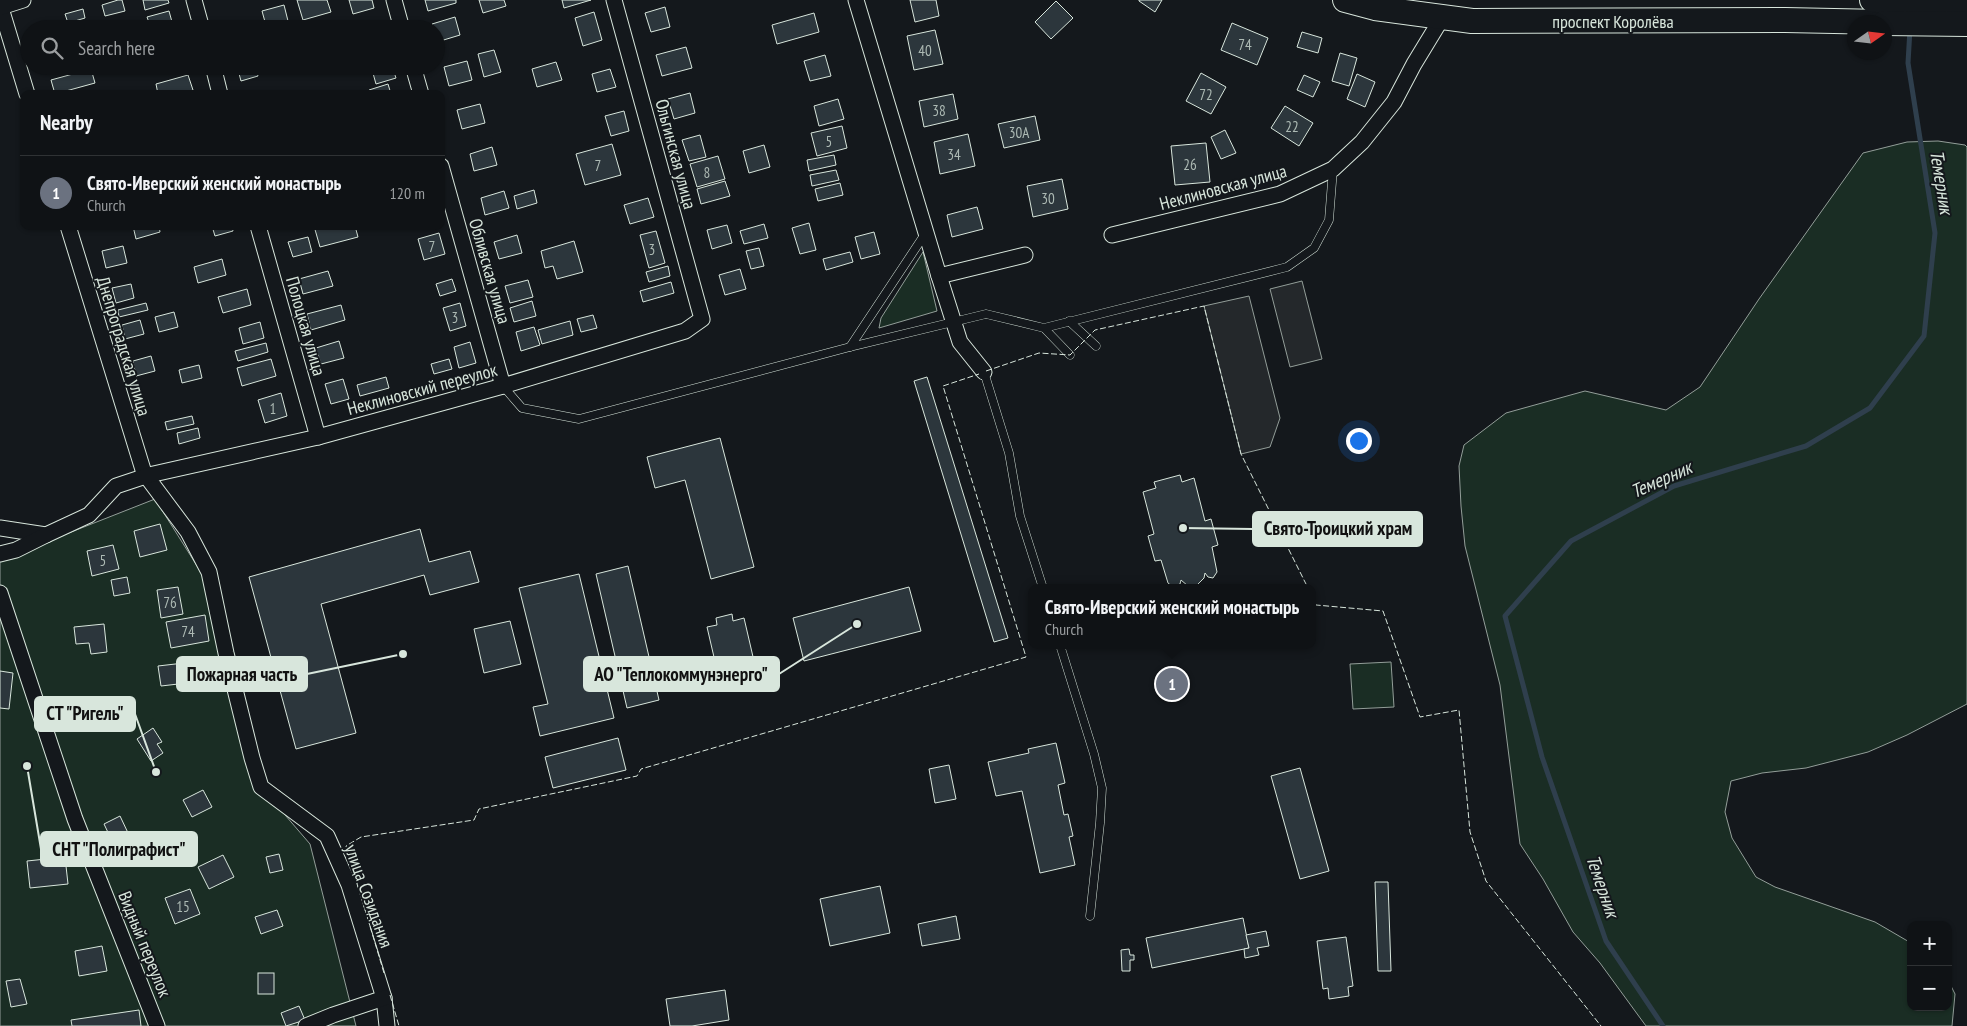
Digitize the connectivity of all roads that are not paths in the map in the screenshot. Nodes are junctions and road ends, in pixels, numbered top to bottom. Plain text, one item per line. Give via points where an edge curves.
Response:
1 (23, 0) edge
2 (194, 0) edge
3 (394, 0) edge
4 (614, 0) edge
5 (856, 0) edge
6 (1344, 0) edge
7 (1872, 0) edge
8 (1967, 2) edge
9 (0, 6) edge
10 (1442, 18) junction
11 (200, 20) edge
12 (400, 20) edge
13 (1847, 21) edge
14 (1892, 22) edge
15 (1967, 24) edge
16 (20, 71) edge
17 (21, 75) edge
18 (215, 75) edge
19 (416, 75) edge
20 (26, 90) edge
21 (219, 90) edge
22 (420, 90) edge
23 (1333, 169) junction
24 (445, 180) edge
25 (69, 230) edge
26 (259, 230) edge
27 (926, 232) junction
28 (1112, 235) dead end
29 (1025, 255) dead end
30 (939, 276) junction
31 (702, 319) joint
32 (1069, 321) junction
33 (954, 322) junction
34 (1044, 328) junction
35 (1096, 346) dead end
36 (850, 347) junction
37 (1070, 355) dead end
38 (984, 372) joint
39 (503, 386) junction
40 (318, 436) junction
41 (146, 477) junction
42 (0, 528) edge
43 (46, 534) junction
44 (0, 554) edge
45 (1041, 584) edge
46 (0, 592) edge
47 (1061, 649) edge
48 (1090, 916) dead end
49 (384, 998) junction
50 (157, 1026) edge
51 (306, 1026) edge
52 (386, 1026) edge

1 - 9 street
2 - 11 street
3 - 12 street
4 - 31 street, Ольгинская улица
5 - 27 street
6 - 10 main road, проспект Королёва
7 - 8 main road
9 - 16 street
10 - 13 main road, проспект Королёва via 1472,21
10 - 23 street, Неклиновская улица via 1394,102 1362,142
14 - 15 main road, проспект Королёва
17 - 20 street
18 - 21 street
19 - 22 street
23 - 28 street, Неклиновская улица via 1280,194
23 - 32 lane via 1329,220 1314,248 1287,266
24 - 39 street, Обливская улица
25 - 41 street, Днепроградская улица
26 - 40 street, Полоцкая улица
27 - 30 street
27 - 36 lane
29 - 30 street
30 - 33 street
31 - 39 street, Неклиновский переулок via 685,331
32 - 34 lane
32 - 35 lane
33 - 34 lane via 986,314
33 - 36 lane
33 - 38 street via 960,342
34 - 37 lane
36 - 39 lane via 579,419 522,408
38 - 45 lane via 1009,453 1020,516
39 - 40 street, Неклиновский переулок
40 - 41 street, Неклиновский переулок
41 - 43 street, Неклиновский переулок via 116,486 89,515
41 - 49 street, улица Созидания via 188,532 209,572 226,653 261,787 327,836 349,885
42 - 43 street
43 - 44 street, Неклиновский переулок via 16,550
46 - 50 street, Видный переулок via 75,819
47 - 48 lane via 1102,788
49 - 51 street
49 - 52 street, улица Созидания

